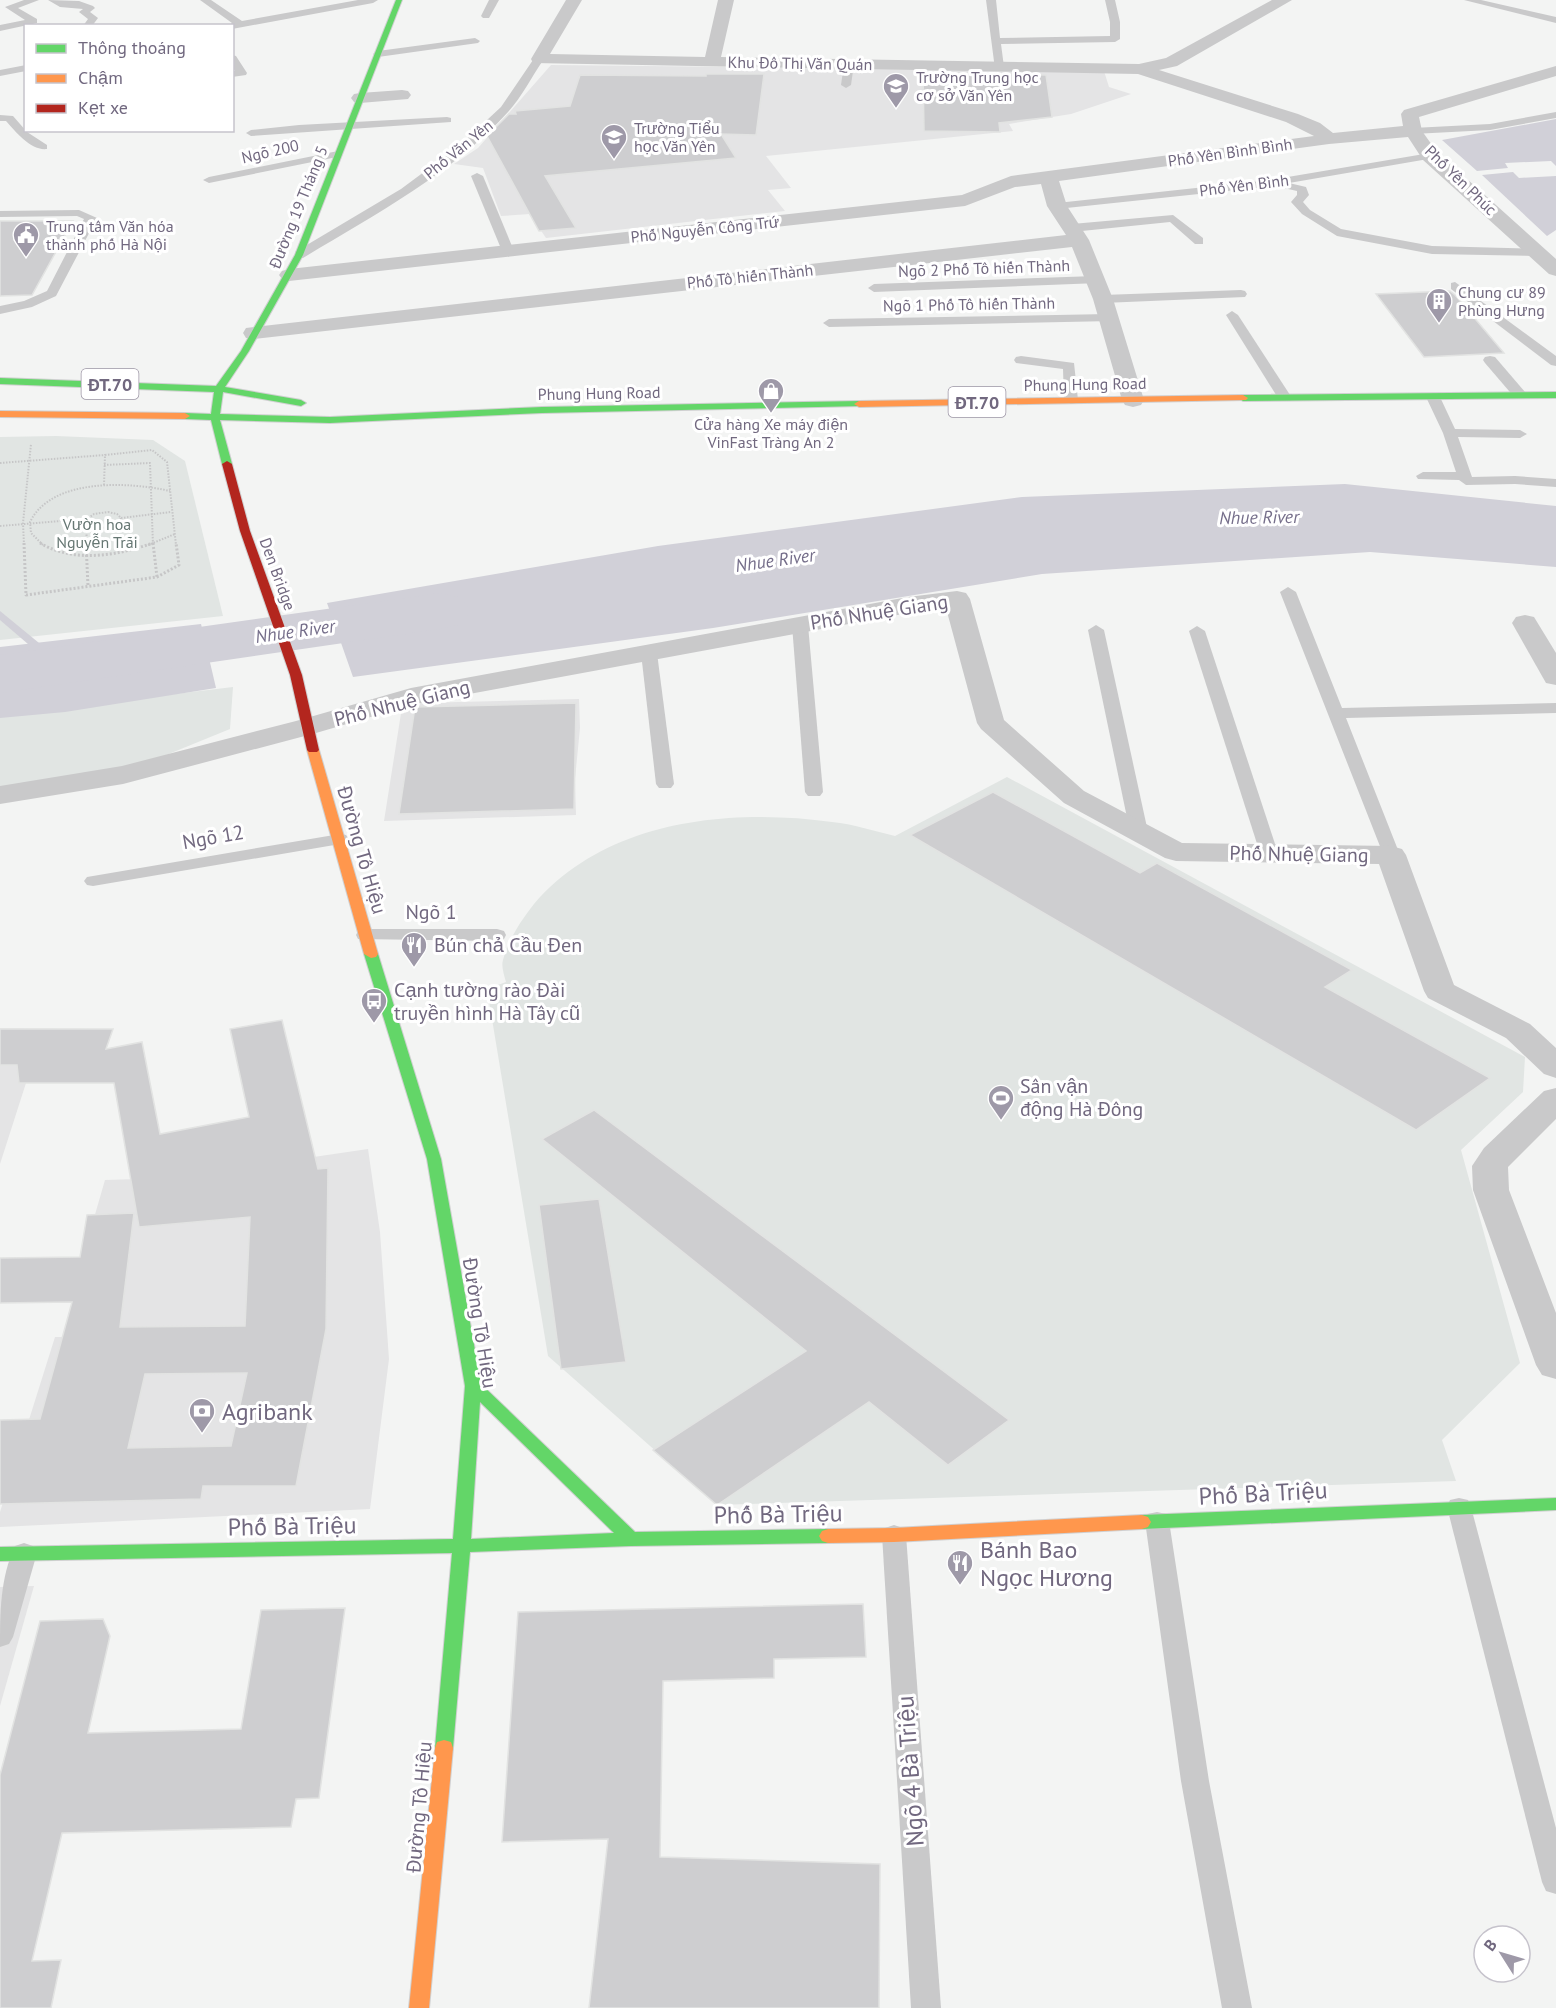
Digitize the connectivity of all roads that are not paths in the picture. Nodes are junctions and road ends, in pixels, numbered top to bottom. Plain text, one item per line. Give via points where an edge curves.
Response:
1 (34, 0) edge
2 (53, 0) edge
3 (205, 0) edge
4 (373, 0) edge
5 (399, 0) edge
6 (494, 0) edge
7 (574, 0) edge
8 (726, 0) edge
9 (991, 0) edge
10 (1110, 0) edge
11 (1284, 0) edge
12 (1469, 0) edge
13 (486, 16) dead end
14 (1556, 20) edge
15 (34, 21) junction
16 (41, 24) edge
17 (88, 24) edge
18 (236, 25) edge
19 (0, 28) edge
20 (475, 41) dead end
21 (996, 41) junction
22 (378, 54) junction
23 (539, 59) junction
24 (234, 61) edge
25 (712, 61) junction
26 (849, 64) junction
27 (999, 67) junction
28 (24, 68) edge
29 (1139, 69) junction
30 (1556, 71) edge
31 (0, 73) edge
32 (234, 74) edge
33 (846, 85) dead end
34 (402, 95) dead end
35 (360, 98) junction
36 (1556, 115) edge
37 (0, 118) edge
38 (447, 120) dead end
39 (350, 125) junction
40 (1413, 131) junction
41 (250, 133) dead end
42 (1329, 139) junction
43 (44, 147) dead end
44 (338, 154) junction
45 (1430, 156) junction
46 (477, 176) dead end
47 (1048, 177) junction
48 (209, 180) dead end
49 (1270, 183) junction
50 (1057, 206) junction
51 (0, 214) edge
52 (1075, 234) junction
53 (1199, 242) dead end
54 (508, 251) junction
55 (1551, 252) edge
56 (299, 255) junction
57 (1556, 270) edge
58 (289, 275) junction
59 (1455, 286) dead end
60 (874, 288) dead end
61 (1241, 294) dead end
62 (1103, 299) junction
63 (0, 310) edge
64 (1232, 315) dead end
65 (829, 323) dead end
66 (254, 333) junction
67 (1021, 360) dead end
68 (1490, 360) dead end
69 (1556, 362) edge
70 (0, 381) edge
71 (219, 389) junction
72 (1520, 395) junction
73 (1556, 395) edge
74 (1433, 397) junction
75 (1285, 398) junction
76 (1071, 400) junction
77 (1132, 400) junction
78 (0, 414) edge
79 (398, 415) junction
80 (215, 418) junction
81 (1450, 433) junction
82 (1520, 434) dead end
83 (1423, 476) dead end
84 (1463, 476) junction
85 (1556, 483) edge
86 (1288, 592) dead end
87 (1525, 623) dead end
88 (800, 625) junction
89 (1096, 630) dead end
90 (1197, 631) dead end
91 (650, 653) junction
92 (1556, 677) edge
93 (302, 697) joint
94 (1556, 708) edge
95 (1334, 713) junction
96 (306, 727) junction
97 (665, 784) dead end
98 (814, 792) dead end
99 (0, 795) edge
100 (1139, 832) junction
101 (340, 838) junction
102 (1269, 853) junction
103 (1391, 855) junction
104 (93, 881) dead end
105 (365, 935) junction
106 (497, 935) dead end
107 (1556, 1066) edge
108 (1556, 1099) edge
109 (1556, 1365) edge
110 (473, 1386) junction
111 (1556, 1504) edge
112 (1459, 1507) junction
113 (1157, 1521) junction
114 (894, 1535) junction
115 (632, 1539) junction
116 (461, 1545) junction
117 (12, 1554) edge
118 (6, 1597) edge
119 (0, 1637) edge
120 (1556, 1882) edge
121 (419, 2008) edge
122 (926, 2008) edge
123 (1237, 2008) edge

1 - 15 lane via 10,8
2 - 17 lane via 63,6 79,4 90,9 84,12 93,18
3 - 18 lane
4 - 18 lane
5 - 22 street, Đường 19 Tháng 5
6 - 13 lane
7 - 23 street, Phố Văn Yên
8 - 25 street, Khu Đô Thị Văn Quán
9 - 21 lane
10 - 21 lane via 1115,39
11 - 29 street via 1171,62
12 - 14 lane
15 - 16 lane
15 - 19 lane
20 - 22 lane
21 - 27 lane
22 - 35 street, Đường 19 Tháng 5
23 - 25 street, Khu Đô Thị Văn Quán
23 - 56 lane, Phố Văn Yên via 505,109 463,148 405,191
24 - 32 lane via 242,73
25 - 26 street, Khu Đô Thị Văn Quán
26 - 27 street, Khu Đô Thị Văn Quán
26 - 33 lane
27 - 29 street, Khu Đô Thị Văn Quán
28 - 31 lane
29 - 42 street via 1292,118
30 - 40 street, Phố Yên Phúc via 1410,114
34 - 35 street
35 - 39 street, Đường 19 Tháng 5
36 - 40 lane via 1490,127
37 - 43 lane via 9,118 23,134
38 - 39 lane
39 - 41 lane
39 - 44 street, Đường 19 Tháng 5
40 - 42 street, Phố Yên Bình Bình
40 - 45 street, Phố Yên Phúc
42 - 47 street, Phố Yên Bình Bình
44 - 48 lane, Ngõ 200
44 - 56 street, Đường 19 Tháng 5
45 - 49 lane, Phố Yên Bình
45 - 55 street, Phố Yên Phúc
46 - 54 lane
47 - 50 street
47 - 54 street, Phố Nguyễn Công Trứ via 1011,182 965,200
49 - 50 lane, Phố Yên Bình
49 - 55 lane via 1302,189 1303,195 1297,202 1337,232 1432,250
50 - 52 street
51 - 63 lane via 79,213 91,218 52,293
52 - 53 lane via 1173,218
52 - 62 street
52 - 66 street, Phố Tô hiến Thành
54 - 58 street, Phố Nguyễn Công Trứ
55 - 57 street, Phố Yên Phúc
56 - 58 street, Đường 19 Tháng 5
58 - 66 street, Đường 19 Tháng 5
59 - 69 lane
60 - 62 lane, Ngõ 2 Phố Tô hiến Thành
61 - 62 lane
62 - 65 lane, Ngõ 1 Phố Tô hiến Thành
62 - 77 street
64 - 75 lane
66 - 71 street, Đường 19 Tháng 5
67 - 76 lane via 1069,366
68 - 72 lane
70 - 71 street, Phung Hung Road / ĐT.70
71 - 79 street, Phung Hung Road / ĐT.70
71 - 80 street, Đường 19 Tháng 5
72 - 73 street, Phung Hung Road / ĐT.70
72 - 74 street, Phung Hung Road / ĐT.70
74 - 75 street, Phung Hung Road / ĐT.70
74 - 81 lane
75 - 77 street, Phung Hung Road / ĐT.70
76 - 77 street, Phung Hung Road / ĐT.70
76 - 79 street, Phung Hung Road / ĐT.70
78 - 80 street, Phung Hung Road / ĐT.70
79 - 80 street, Phung Hung Road / ĐT.70 via 330,420
80 - 93 street, Den Bridge via 245,531
81 - 82 lane
81 - 84 lane
83 - 84 lane
84 - 85 lane via 1466,481
86 - 95 lane
87 - 92 street
88 - 91 street, Phố Nhuệ Giang
88 - 98 lane
88 - 100 street, Phố Nhuệ Giang via 957,599 991,723 1074,797
89 - 100 lane
90 - 102 lane
91 - 96 street, Phố Nhuệ Giang via 411,696
91 - 97 lane
93 - 96 street, Đường Tô Hiệu
94 - 95 lane
95 - 103 lane
96 - 99 street, Phố Nhuệ Giang via 123,775
96 - 101 street, Đường Tô Hiệu
100 - 102 street, Phố Nhuệ Giang via 1176,852
101 - 104 lane, Ngõ 12
101 - 105 street, Đường Tô Hiệu
102 - 103 street, Phố Nhuệ Giang
103 - 107 street, Phố Nhuệ Giang via 1440,991 1518,1031
105 - 106 lane, Ngõ 1
105 - 110 street, Đường Tô Hiệu via 434,1159
108 - 109 street via 1490,1166 1491,1190
110 - 115 street
110 - 116 street, Đường Tô Hiệu
111 - 112 street, Phố Bà Triệu
112 - 113 street, Phố Bà Triệu
112 - 120 lane
113 - 114 street, Phố Bà Triệu
113 - 123 lane via 1195,1781
114 - 115 street, Phố Bà Triệu
114 - 122 lane, Ngõ 4 Bà Triệu
115 - 116 street, Phố Bà Triệu
116 - 117 street, Phố Bà Triệu
116 - 121 street, Đường Tô Hiệu
117 - 118 lane
118 - 119 lane

